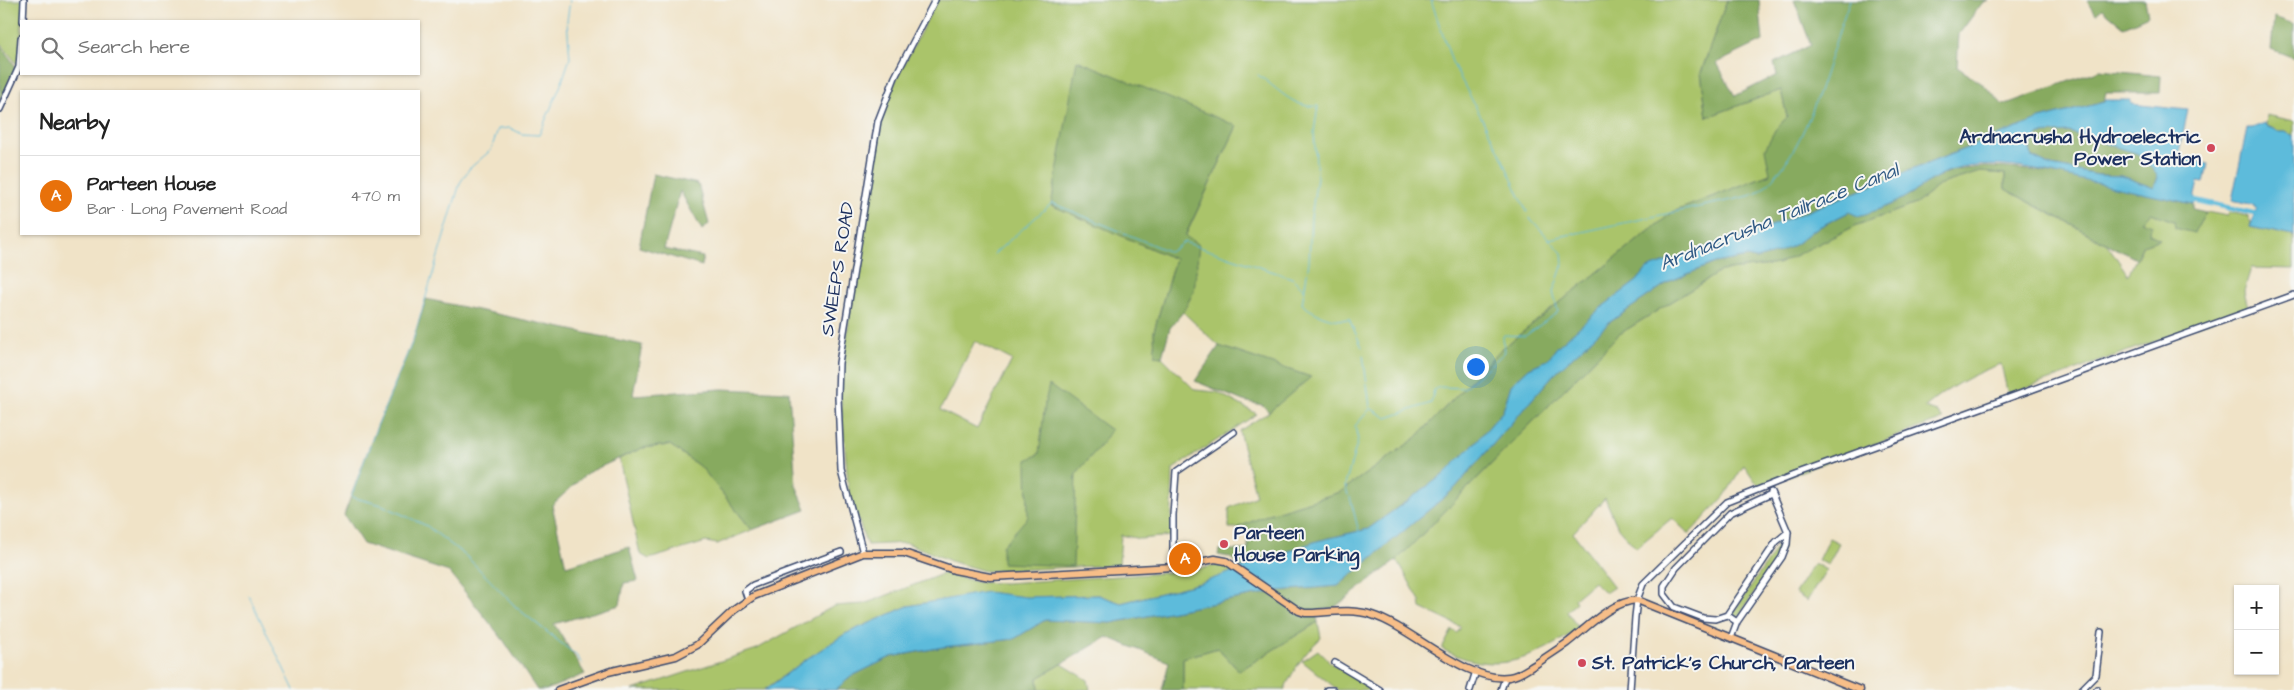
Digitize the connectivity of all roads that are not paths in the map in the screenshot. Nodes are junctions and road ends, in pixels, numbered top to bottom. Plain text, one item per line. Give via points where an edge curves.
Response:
1 (24, 0) edge
2 (934, 0) edge
3 (23, 20) edge
4 (20, 52) edge
5 (0, 109) edge
6 (2294, 295) edge
7 (1234, 432) dead end
8 (1768, 486) junction
9 (1771, 494) junction
10 (1788, 532) junction
11 (841, 552) dead end
12 (863, 553) junction
13 (1173, 567) junction
14 (748, 600) junction
15 (1637, 600) junction
16 (1727, 615) junction
17 (1737, 622) junction
18 (2101, 632) dead end
19 (1731, 638) junction
20 (1336, 663) dead end
21 (1476, 671) junction
22 (1507, 678) junction
23 (558, 690) edge
24 (1327, 690) edge
25 (1333, 690) edge
26 (1380, 690) edge
27 (1470, 690) edge
28 (1501, 690) edge
29 (1630, 690) edge
30 (1860, 690) edge
31 (2081, 690) edge

1 - 3 street
2 - 12 street, SWEEPS ROAD via 895,77 878,121 839,363 840,471
4 - 5 street via 19,67
6 - 8 street
7 - 13 street via 1176,472
8 - 9 street
8 - 15 street via 1728,502 1714,514 1643,584
9 - 10 street
9 - 16 street via 1730,513 1676,568 1664,586 1664,594 1674,607 1703,618
10 - 16 street via 1776,542
10 - 17 street via 1782,557
11 - 14 street via 753,585 745,591
12 - 13 main road via 904,553 963,573 990,578
12 - 14 main road via 782,583
13 - 21 main road via 1215,559 1226,561 1292,608 1305,613 1352,611 1372,615
14 - 23 main road via 697,645 676,656 608,672
15 - 19 main road
15 - 22 main road via 1626,600 1548,656 1520,674
15 - 29 street
16 - 17 street
17 - 19 street
18 - 31 street via 2096,675
19 - 30 main road
20 - 26 street
21 - 22 main road
21 - 27 street
22 - 28 street
24 - 25 street

